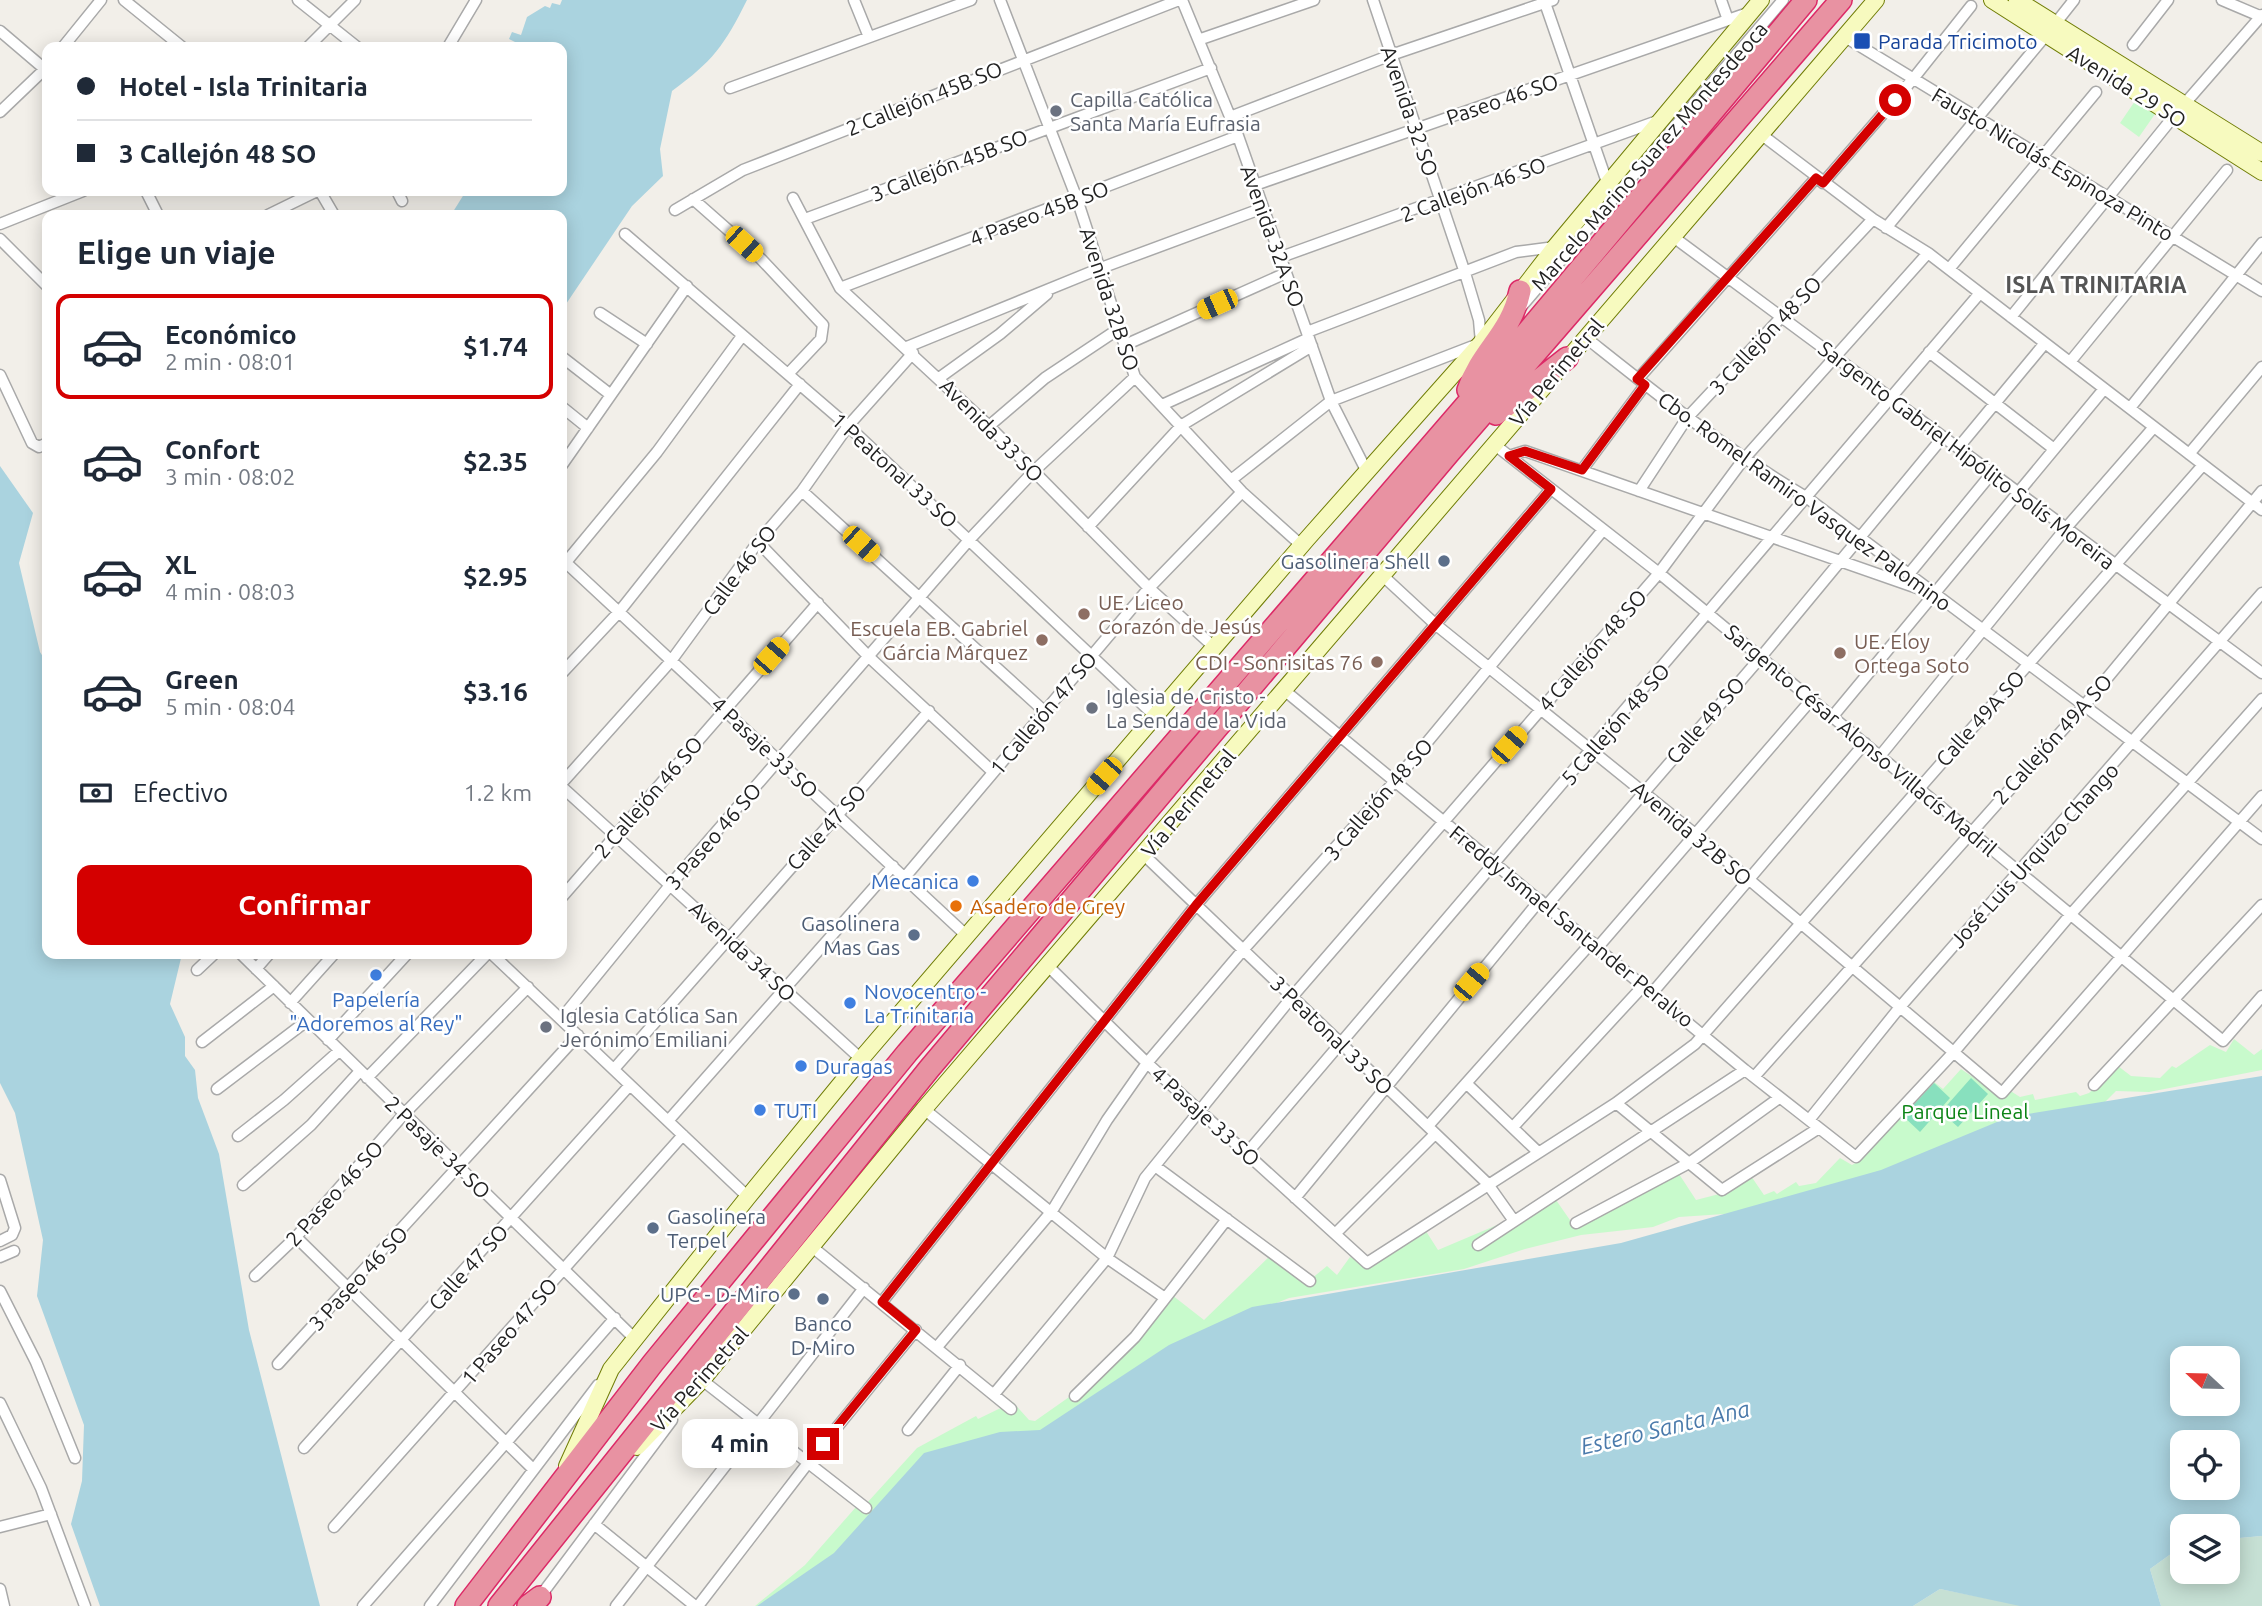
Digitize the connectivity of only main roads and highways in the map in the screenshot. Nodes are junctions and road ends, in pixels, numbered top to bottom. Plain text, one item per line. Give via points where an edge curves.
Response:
1 (1806, 0) edge
2 (1841, 0) edge
3 (1520, 291) road end
4 (1567, 358) road end
5 (1466, 405) junction
6 (1449, 453) junction
7 (907, 1053) junction
8 (929, 1069) junction
9 (466, 1606) edge
10 (499, 1606) edge

1 - 5 highway, Vía Perimetral
2 - 6 highway, Vía Perimetral
3 - 5 highway via 1516,313 1475,373
4 - 6 highway
5 - 7 highway, Vía Perimetral
6 - 8 highway, Vía Perimetral
7 - 8 highway
7 - 9 highway, Vía Perimetral via 653,1363
8 - 10 highway, Vía Perimetral

